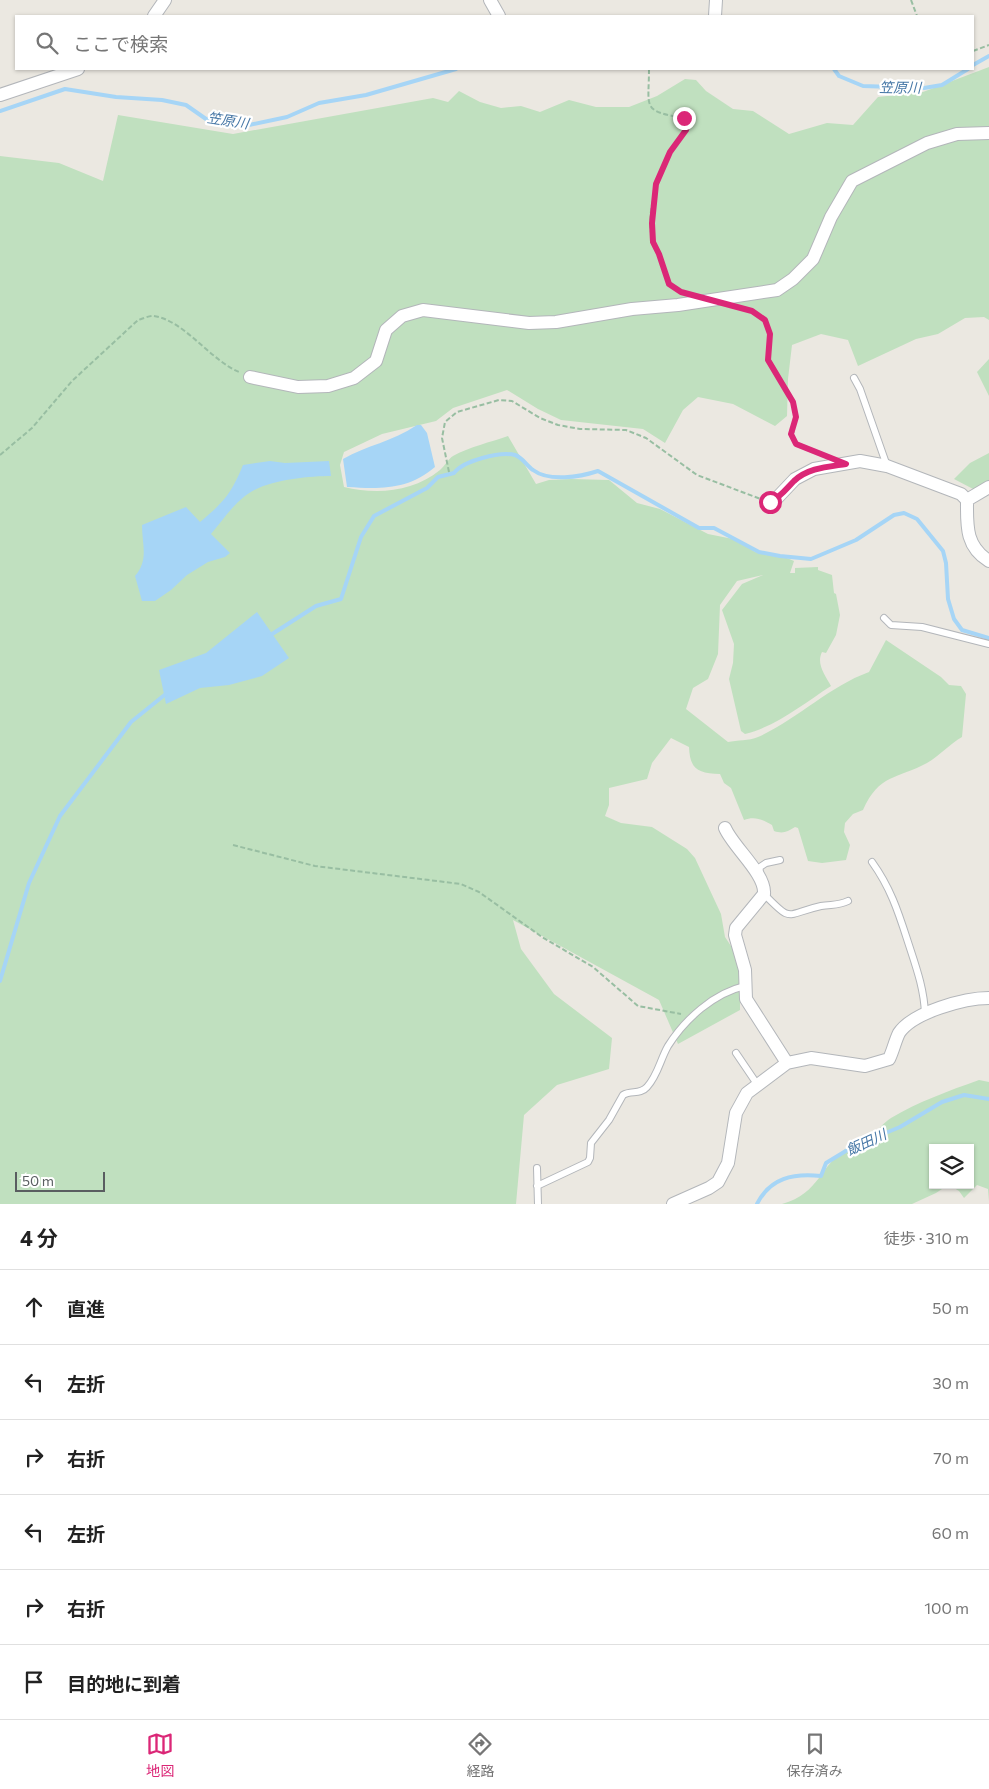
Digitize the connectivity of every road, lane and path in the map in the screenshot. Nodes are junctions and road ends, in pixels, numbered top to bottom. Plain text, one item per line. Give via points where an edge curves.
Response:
1 (164, 0) edge
2 (490, 0) edge
3 (716, 0) edge
4 (911, 0) edge
5 (155, 15) edge
6 (498, 15) edge
7 (715, 15) edge
8 (917, 15) edge
9 (989, 45) edge
10 (974, 51) edge
11 (75, 70) edge
12 (649, 70) edge
13 (0, 95) edge
14 (989, 133) edge
15 (681, 292) dead end
16 (735, 306) dead end
17 (250, 377) joint
18 (854, 378) dead end
19 (0, 455) edge
20 (846, 464) junction
21 (887, 466) junction
22 (449, 472) dead end
23 (989, 487) edge
24 (777, 498) joint
25 (967, 500) junction
26 (989, 561) edge
27 (884, 618) dead end
28 (989, 644) edge
29 (724, 828) dead end
30 (233, 845) dead end
31 (780, 860) dead end
32 (872, 862) dead end
33 (758, 876) junction
34 (764, 894) junction
35 (848, 902) dead end
36 (745, 986) junction
37 (989, 998) edge
38 (925, 1014) junction
39 (693, 1015) junction
40 (736, 1053) dead end
41 (787, 1063) junction
42 (757, 1084) junction
43 (537, 1168) dead end
44 (537, 1186) junction
45 (538, 1204) edge
46 (673, 1204) edge

1 - 5 street
2 - 6 street
3 - 7 street
4 - 8 path
9 - 10 path
11 - 13 street
12 - 15 path via 648,103 651,109 661,115 684,118 687,123 656,184 651,228 669,284
14 - 17 street via 958,134 927,143 852,181 830,217 813,259 777,290 556,322 529,323 424,310 402,316 386,330 376,361 354,378 328,386 298,387
16 - 20 path via 752,311 765,320 770,334 768,360 793,402 796,417 791,434 796,444
17 - 19 path via 225,366 180,328 152,316 138,320 92,361 32,428
18 - 21 lane
20 - 21 street via 860,460
20 - 24 street via 814,469 795,479
21 - 25 street via 953,490
22 - 24 path via 442,438 445,422 456,412 499,400 512,401 558,425 626,430 646,438 697,475 762,501 770,502
23 - 25 street
25 - 26 street via 970,543
27 - 28 lane via 891,625 922,627
29 - 33 street
30 - 39 path via 315,866 461,884 479,892 542,937 593,967 638,1006 670,1014
31 - 33 lane via 766,862 760,867
32 - 38 lane via 890,889 899,911 919,975
33 - 34 street
34 - 35 lane via 785,915 791,916 823,905 838,906
34 - 36 street via 736,928
36 - 39 lane via 731,989
36 - 41 street via 746,999
37 - 38 street via 973,998
38 - 41 street via 900,1033 889,1059 865,1066 810,1058
39 - 44 lane via 668,1046 660,1067 646,1088 623,1095 591,1143 588,1162
40 - 42 lane
41 - 42 street
42 - 46 street via 747,1093 736,1113 728,1162 718,1182
43 - 44 lane
44 - 45 lane

